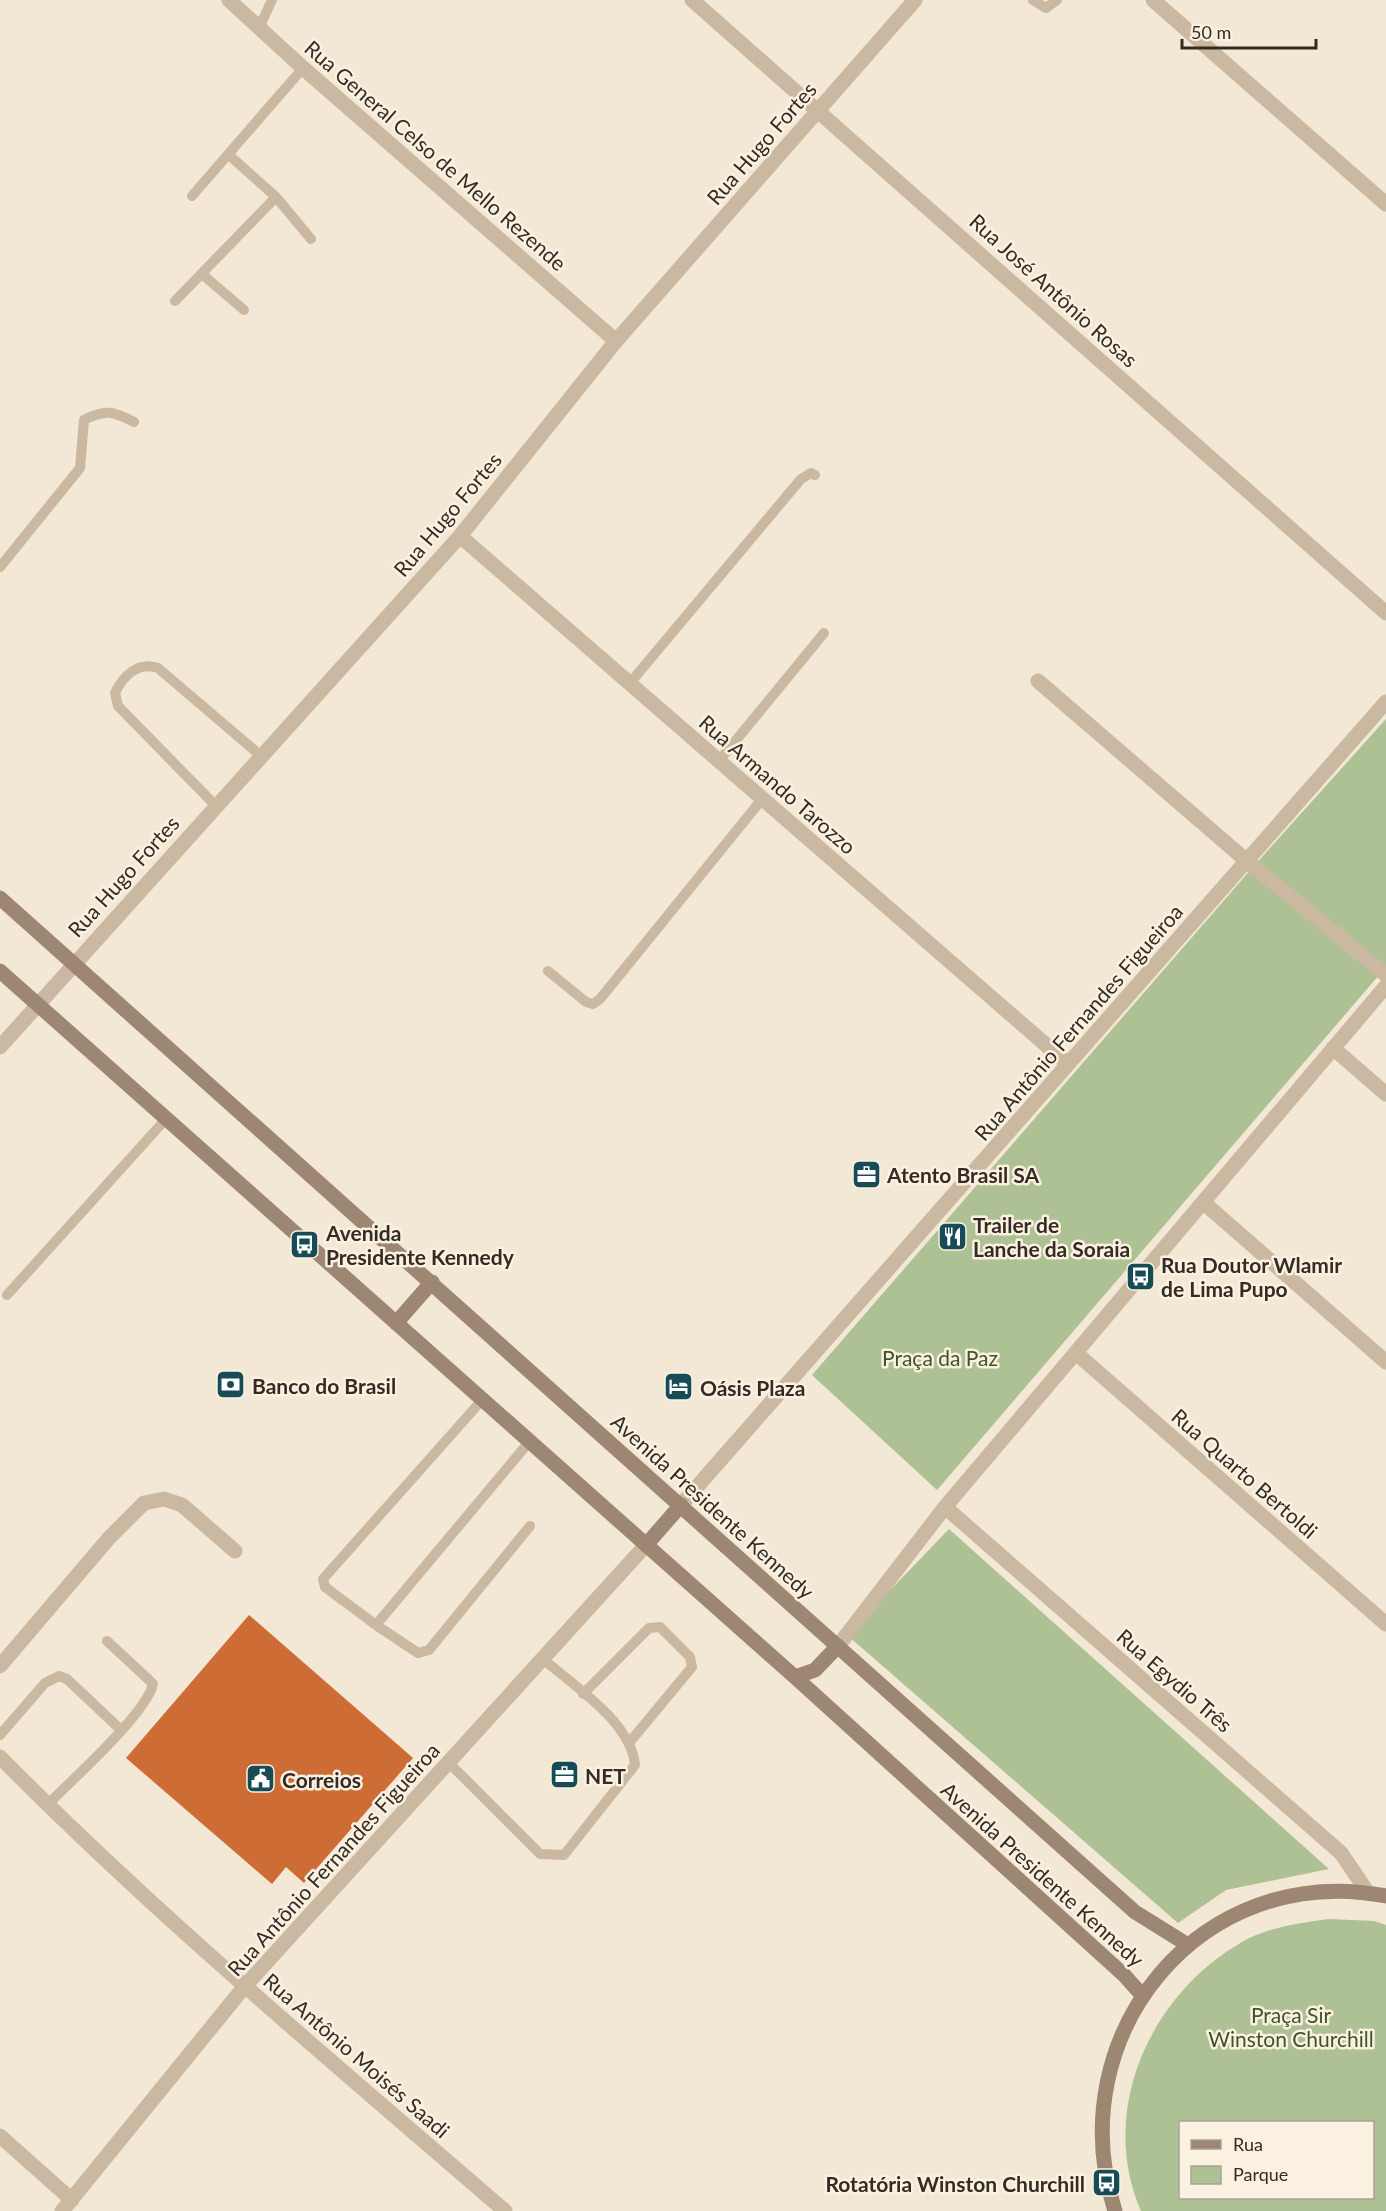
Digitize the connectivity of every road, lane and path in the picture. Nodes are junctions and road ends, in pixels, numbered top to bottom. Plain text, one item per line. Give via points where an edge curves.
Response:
1 (229, 0) edge
2 (272, 0) edge
3 (692, 0) edge
4 (915, 0) edge
5 (1033, 0) edge
6 (1057, 0) edge
7 (1153, 0) edge
8 (260, 26) junction
9 (303, 68) junction
10 (818, 109) junction
11 (229, 154) junction
12 (192, 196) dead end
13 (276, 197) junction
14 (1386, 204) edge
15 (311, 239) dead end
16 (202, 274) junction
17 (175, 301) dead end
18 (244, 310) dead end
19 (616, 341) junction
20 (134, 422) dead end
21 (815, 475) dead end
22 (459, 536) junction
23 (0, 567) edge
24 (1386, 614) edge
25 (824, 633) dead end
26 (1038, 681) dead end
27 (630, 683) junction
28 (1386, 702) edge
29 (260, 755) junction
30 (719, 760) junction
31 (763, 798) junction
32 (215, 805) junction
33 (1248, 862) junction
34 (0, 898) edge
35 (74, 964) junction
36 (0, 971) edge
37 (548, 971) dead end
38 (1386, 975) edge
39 (1386, 986) edge
40 (38, 1004) junction
41 (0, 1047) edge
42 (1333, 1048) junction
43 (1068, 1064) junction
44 (1386, 1094) edge
45 (165, 1120) junction
46 (1203, 1202) junction
47 (432, 1282) junction
48 (7, 1295) dead end
49 (396, 1323) junction
50 (1076, 1353) junction
51 (1386, 1362) edge
52 (482, 1400) junction
53 (529, 1442) junction
54 (681, 1505) junction
55 (945, 1507) junction
56 (530, 1526) dead end
57 (646, 1545) junction
58 (235, 1551) dead end
59 (1386, 1624) edge
60 (376, 1625) junction
61 (107, 1641) dead end
62 (838, 1646) junction
63 (543, 1659) junction
64 (0, 1666) edge
65 (795, 1677) junction
66 (583, 1694) junction
67 (121, 1730) junction
68 (0, 1735) edge
69 (629, 1743) junction
70 (0, 1757) edge
71 (448, 1762) junction
72 (47, 1805) junction
73 (1368, 1893) junction
74 (1386, 1896) edge
75 (1188, 1945) junction
76 (246, 1986) junction
77 (1142, 1995) junction
78 (0, 2136) edge
79 (67, 2205) edge
80 (505, 2211) edge
81 (1115, 2211) edge

1 - 8 street, Rua General Celso de Mello Rezende
2 - 8 lane
3 - 10 street, Rua José Antônio Rosas
4 - 10 street, Rua Hugo Fortes
5 - 6 lane via 1046,8
7 - 14 street
8 - 9 street, Rua General Celso de Mello Rezende
9 - 11 lane
9 - 19 street, Rua General Celso de Mello Rezende
10 - 19 street, Rua Hugo Fortes
10 - 24 street, Rua José Antônio Rosas
11 - 12 lane
11 - 13 lane
13 - 15 lane
13 - 16 lane
16 - 17 lane
16 - 18 lane
19 - 22 street, Rua Hugo Fortes
20 - 23 lane via 117,413 100,412 84,420 80,468
21 - 27 lane via 806,474 801,479
22 - 27 street, Rua Armando Tarozzo
22 - 29 street, Rua Hugo Fortes
25 - 30 lane
26 - 33 street
27 - 30 street, Rua Armando Tarozzo
28 - 33 street, Rua Antônio Fernandes Figueiroa
29 - 32 street, Rua Hugo Fortes
29 - 32 lane via 158,668 147,664 134,669 119,684 115,693 118,706
30 - 31 street, Rua Armando Tarozzo
31 - 37 lane via 600,999 593,1004 586,1002
31 - 43 street, Rua Armando Tarozzo
32 - 35 street, Rua Hugo Fortes
33 - 38 street
33 - 43 street, Rua Antônio Fernandes Figueiroa
34 - 35 main road, Avenida Presidente Kennedy
35 - 40 street, Rua Hugo Fortes
35 - 47 main road, Avenida Presidente Kennedy
36 - 40 main road, Avenida Presidente Kennedy
39 - 42 street
40 - 41 street, Rua Hugo Fortes
40 - 45 main road, Avenida Presidente Kennedy
42 - 44 street
42 - 46 street
43 - 54 street, Rua Antônio Fernandes Figueiroa
45 - 48 lane
45 - 49 main road, Avenida Presidente Kennedy
46 - 50 street
46 - 51 street
47 - 49 main road
47 - 54 main road, Avenida Presidente Kennedy
49 - 52 main road, Avenida Presidente Kennedy
50 - 55 street
50 - 59 street, Rua Quarto Bertoldi
52 - 53 main road, Avenida Presidente Kennedy
52 - 60 lane via 323,1579 325,1587
53 - 57 main road, Avenida Presidente Kennedy
53 - 60 lane
54 - 57 main road
54 - 62 main road, Avenida Presidente Kennedy
55 - 62 street
55 - 73 street, Rua Egydio Três via 1341,1852
56 - 60 lane via 429,1650 418,1653
57 - 63 street, Rua Antônio Fernandes Figueiroa
57 - 65 main road, Avenida Presidente Kennedy
58 - 64 street via 182,1505 164,1499 144,1503 109,1538
61 - 67 lane via 153,1684 151,1693
62 - 65 main road via 815,1670
62 - 75 main road, Avenida Presidente Kennedy via 1135,1912
63 - 66 lane
63 - 71 street, Rua Antônio Fernandes Figueiroa
65 - 77 main road, Avenida Presidente Kennedy
66 - 69 lane via 621,1728
66 - 69 lane via 649,1628 660,1627 690,1657 692,1667
67 - 68 lane via 59,1676 45,1683
67 - 72 lane
69 - 71 lane via 634,1765 564,1855 540,1854
70 - 72 street, Rua Antônio Moisés Saadi
71 - 76 street, Rua Antônio Fernandes Figueiroa
72 - 76 street, Rua Antônio Moisés Saadi
73 - 74 main road
73 - 75 main road via 1320,1892 1273,1901 1228,1919
75 - 77 main road
76 - 79 street, Rua Antônio Fernandes Figueiroa
76 - 80 street, Rua Antônio Moisés Saadi
77 - 81 main road via 1119,2038 1105,2085 1100,2134 1106,2182
78 - 79 street

